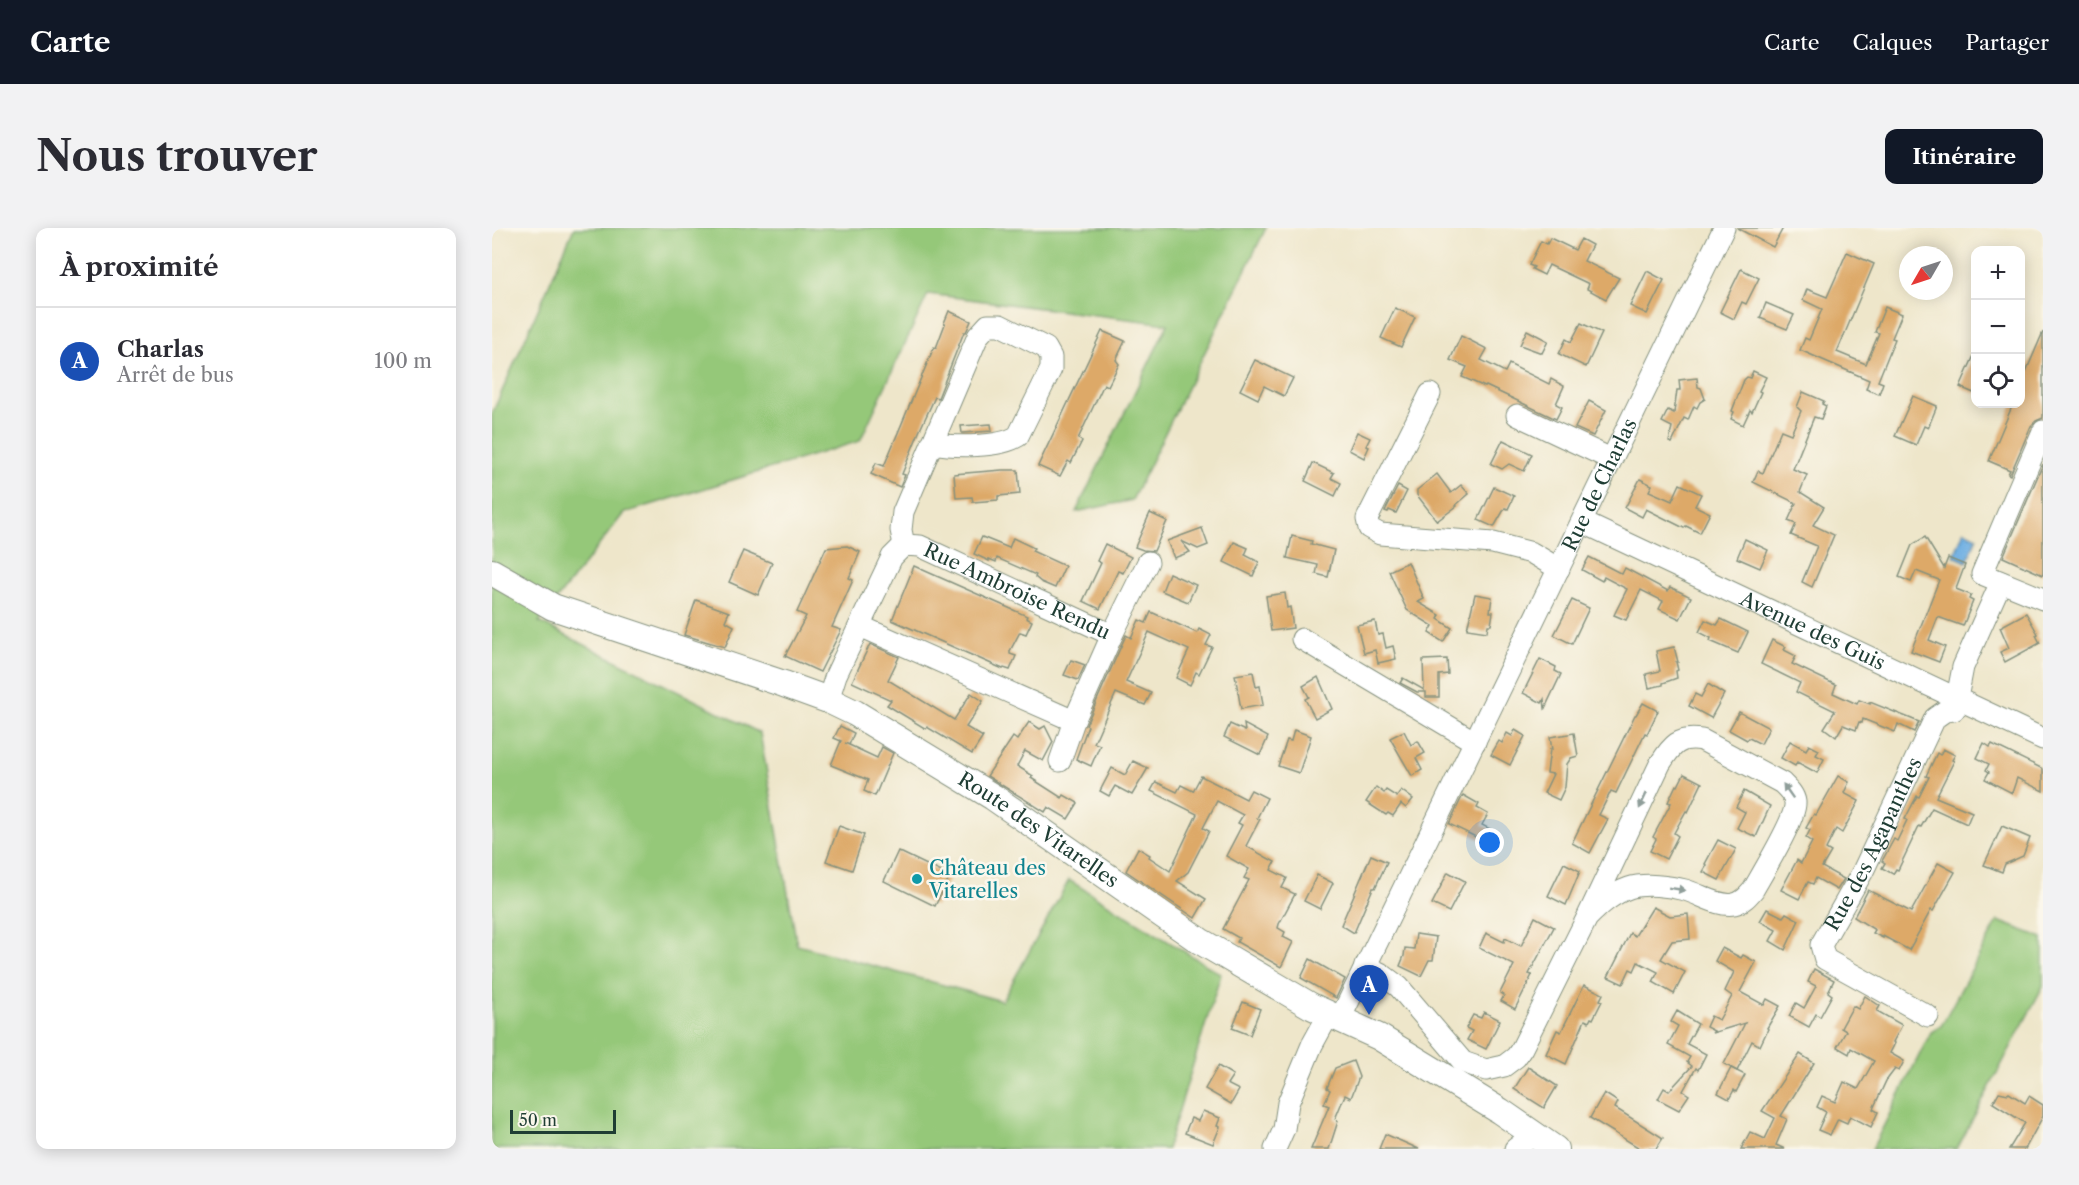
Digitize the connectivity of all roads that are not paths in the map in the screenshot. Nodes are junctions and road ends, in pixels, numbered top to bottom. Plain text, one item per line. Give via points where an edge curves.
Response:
1 (1724, 228) edge
2 (1430, 394) dead end
3 (1517, 415) dead end
4 (2043, 431) edge
5 (932, 442) junction
6 (1611, 459) junction
7 (1582, 522) junction
8 (904, 544) junction
9 (1148, 562) dead end
10 (1559, 569) junction
11 (492, 572) edge
12 (2001, 582) junction
13 (2043, 599) edge
14 (861, 626) junction
15 (1112, 635) junction
16 (1302, 639) dead end
17 (1959, 699) junction
18 (828, 700) junction
19 (1074, 722) junction
20 (2043, 739) edge
21 (1475, 742) junction
22 (1060, 761) dead end
23 (1618, 852) junction
24 (1631, 887) junction
25 (1587, 918) junction
26 (1365, 966) junction
27 (1928, 1016) dead end
28 (1335, 1017) junction
29 (1524, 1142) edge
30 (1275, 1149) edge
31 (1555, 1149) edge

1 - 6 street, Rue de Charlas
2 - 10 street via 1367,519 1369,528 1380,534 1493,543 1532,553
3 - 6 street
4 - 12 street via 1982,574
5 - 5 street via 978,336 988,325 1000,325 1046,348 1051,369 1018,436 1008,443 948,446
5 - 8 street via 903,512
6 - 7 street, Rue de Charlas
7 - 10 street, Rue de Charlas
7 - 17 street, Avenue des Guis
8 - 14 street, Rue Ambroise Rendu via 892,557
8 - 15 street, Rue Ambroise Rendu via 920,546
9 - 15 street
10 - 21 street, Rue de Charlas
11 - 18 main road, Route des Vitarelles via 553,607
12 - 13 street
12 - 17 street via 1963,667
14 - 18 street, Rue Ambroise Rendu
14 - 19 street
15 - 19 street, Rue Ambroise Rendu
16 - 21 street
17 - 20 street, Avenue des Guis
17 - 27 street, Rue des Agapanthes via 1954,710 1935,718 1863,871 1821,945 1825,960
18 - 28 main road, Route des Vitarelles via 993,797 1200,941
19 - 22 street, Rue Ambroise Rendu
21 - 26 street, Rue de Charlas
23 - 24 street via 1617,867
24 -> 23 street via 1684,890 1722,904 1745,899 1793,816 1795,802 1782,783 1702,740 1690,738 1671,747 1660,764
23 - 25 street
24 - 25 street via 1610,897
25 - 26 street via 1522,1048 1504,1066 1486,1070 1463,1062 1398,987
26 - 28 street, Rue de Charlas
28 - 29 main road, Route des Vitarelles via 1386,1042 1500,1111
28 - 30 street, Rue de Charlas via 1312,1045 1288,1103 1284,1129
29 - 31 main road, Route des Vitarelles

